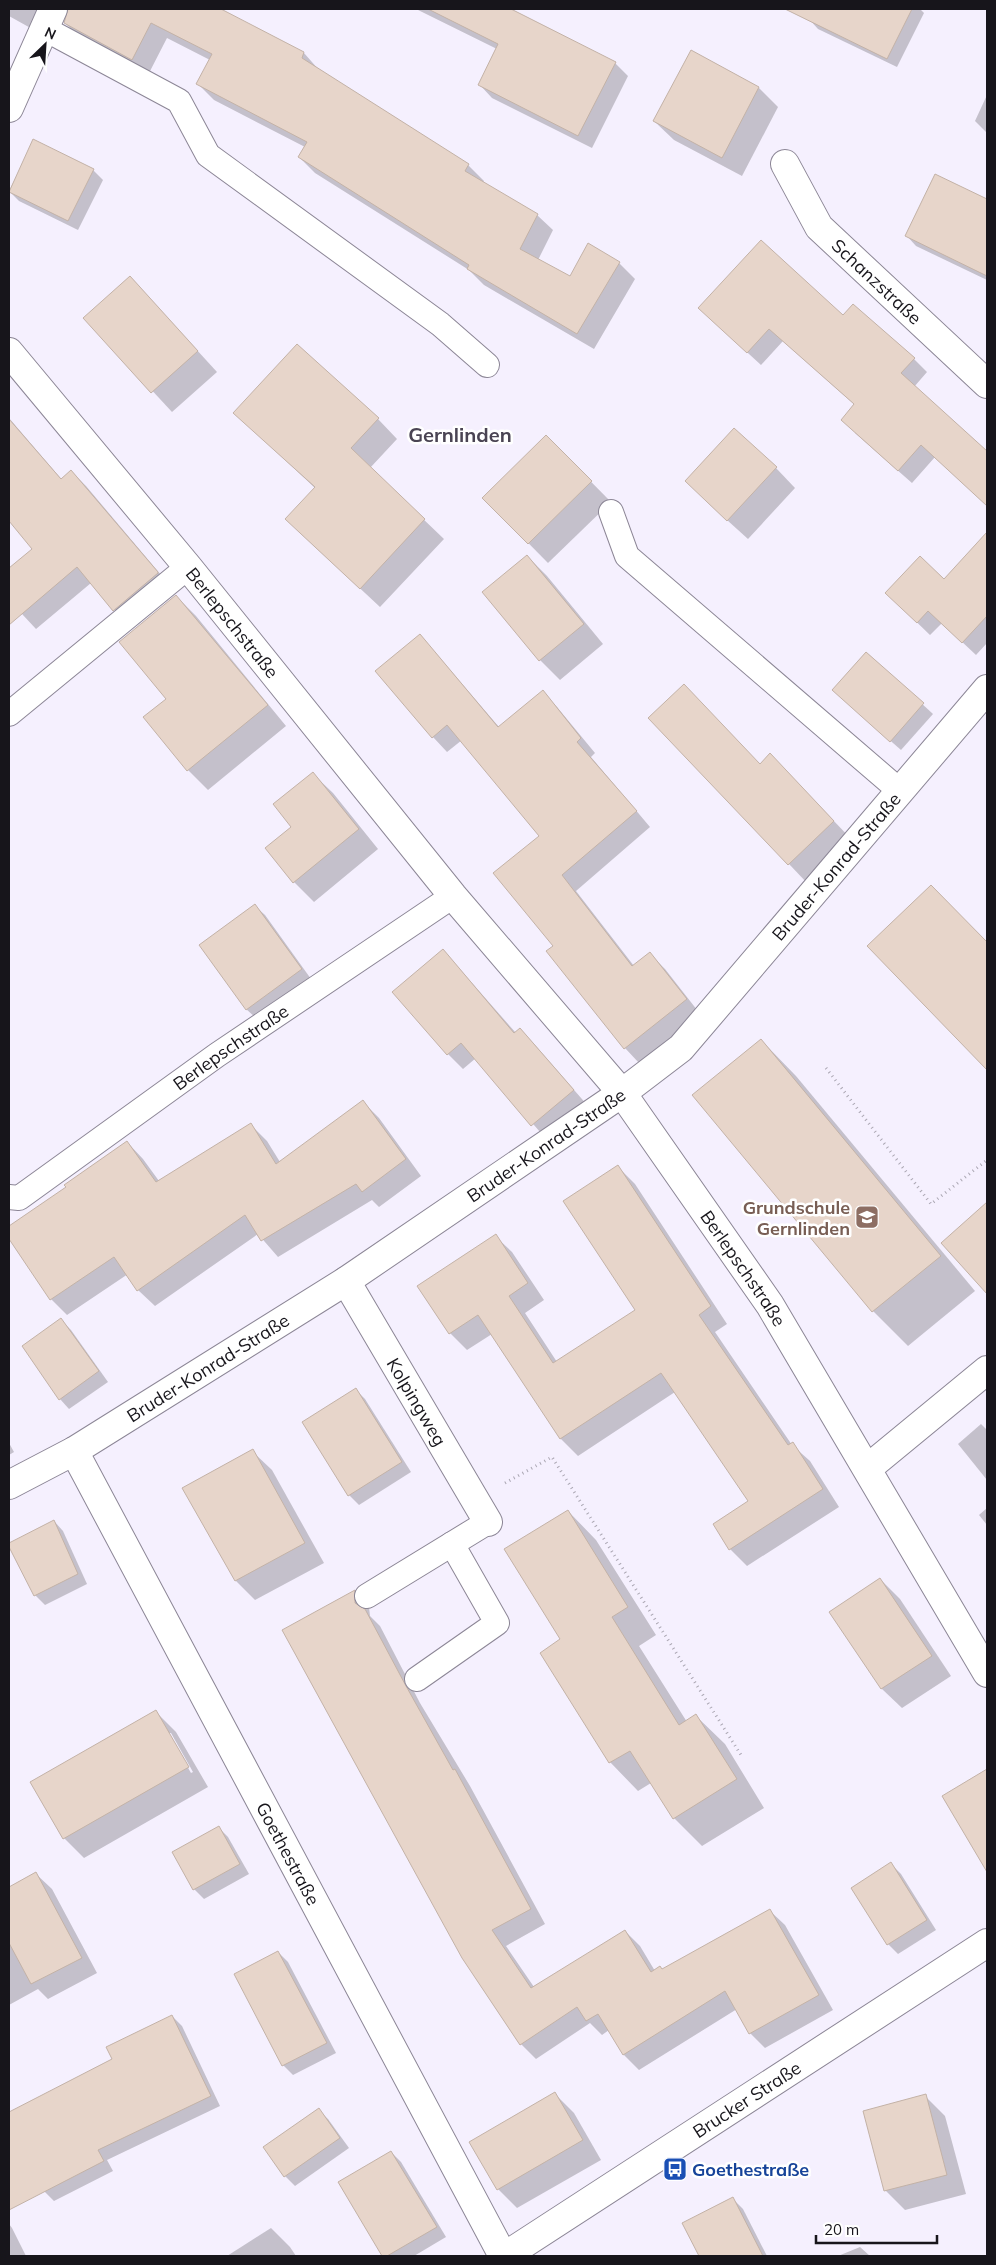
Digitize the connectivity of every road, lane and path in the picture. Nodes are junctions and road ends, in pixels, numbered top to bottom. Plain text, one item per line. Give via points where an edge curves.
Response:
1 (49, 19) edge
2 (9, 108) edge
3 (785, 164) dead end
4 (9, 352) edge
5 (487, 365) dead end
6 (987, 384) edge
7 (611, 512) dead end
8 (188, 567) junction
9 (987, 689) edge
10 (9, 714) edge
11 (900, 791) junction
12 (454, 896) junction
13 (826, 1068) dead end
14 (622, 1093) junction
15 (987, 1160) edge
16 (9, 1197) edge
17 (346, 1281) junction
18 (987, 1370) edge
19 (74, 1451) junction
20 (868, 1468) junction
21 (9, 1485) edge
22 (482, 1511) junction
23 (452, 1544) junction
24 (367, 1596) dead end
25 (987, 1672) edge
26 (417, 1679) dead end
27 (741, 1755) dead end
28 (987, 1943) edge
29 (504, 2256) edge

1 - 2 street
1 - 5 lane via 179,102 208,155 440,324
3 - 6 street, Schanzstraße via 819,227
4 - 8 street, Berlepschstraße
7 - 11 lane via 627,556
8 - 10 lane
8 - 12 street, Berlepschstraße
9 - 11 street, Bruder-Konrad-Straße
11 - 14 street, Bruder-Konrad-Straße via 681,1048
12 - 14 street, Berlepschstraße
12 - 16 lane, Berlepschstraße via 217,1055 18,1198
13 - 15 path via 931,1204
14 - 17 street, Bruder-Konrad-Straße
14 - 20 street, Berlepschstraße via 770,1305
17 - 19 street, Bruder-Konrad-Straße
17 - 22 street, Kolpingweg
18 - 20 street
19 - 21 street, Bruder-Konrad-Straße
19 - 29 street, Goethestraße
20 - 25 street, Berlepschstraße
22 - 23 lane
22 - 27 path via 552,1456
23 - 24 lane
23 - 26 lane via 497,1624
28 - 29 street, Brucker Straße

